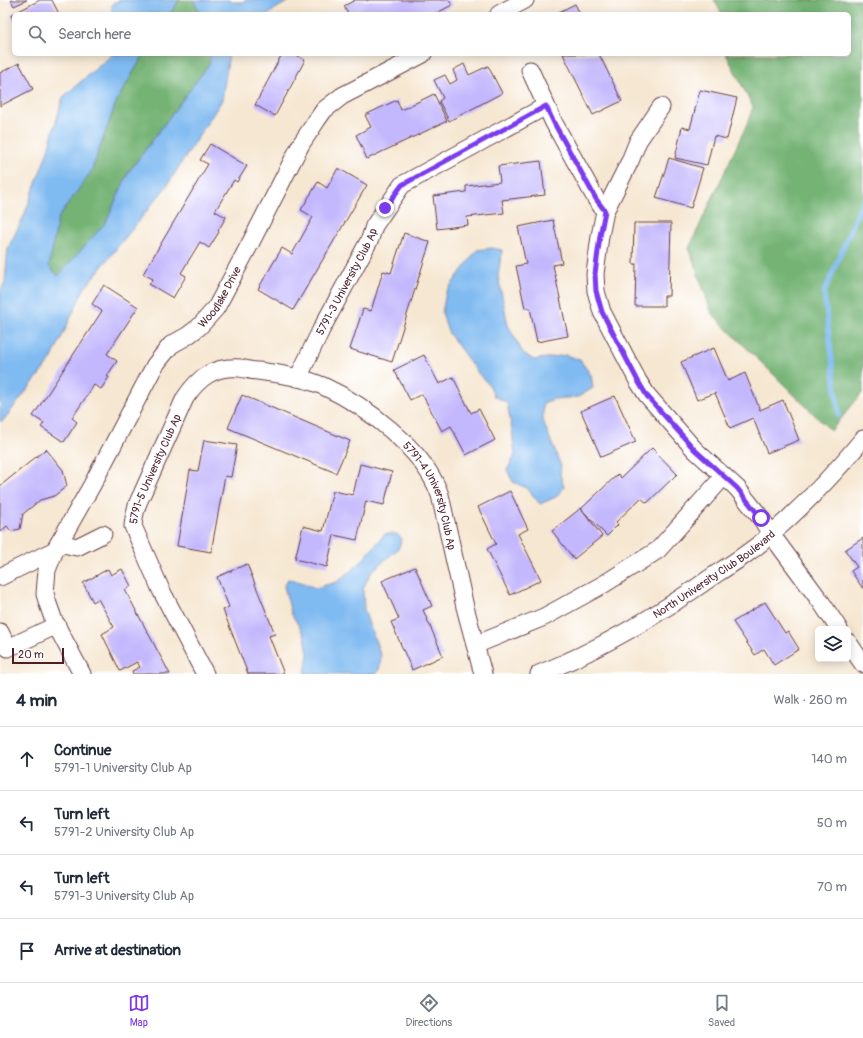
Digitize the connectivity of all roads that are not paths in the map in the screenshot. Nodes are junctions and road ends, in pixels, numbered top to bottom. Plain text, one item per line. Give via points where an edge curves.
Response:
1 (526, 0) edge
2 (503, 12) edge
3 (419, 56) edge
4 (530, 70) dead end
5 (546, 106) junction
6 (662, 107) dead end
7 (605, 211) junction
8 (298, 378) junction
9 (863, 438) edge
10 (724, 476) junction
11 (103, 534) dead end
12 (771, 534) junction
13 (57, 547) junction
14 (0, 577) edge
15 (57, 625) junction
16 (837, 626) edge
17 (0, 632) edge
18 (475, 646) junction
19 (851, 646) edge
20 (863, 664) edge
21 (82, 674) edge
22 (205, 674) edge
23 (483, 674) edge
24 (539, 674) edge

1 - 2 street
3 - 13 street, Woodlake Drive via 342,96 316,120 216,308 199,327 171,345 155,365
4 - 5 street
5 - 7 street
5 - 8 street, 5791-3 University Club Ap via 402,185 374,226 370,239
6 - 7 street via 638,141
7 - 10 street via 595,274 596,291 602,312 647,396 695,450
8 - 18 street, 5791-4 University Club Ap via 322,386 372,415 412,450 436,483
8 - 22 street, 5791-5 University Club Ap via 239,368 210,372 198,380 185,398 137,503 134,526 161,590
9 - 12 street, North University Club Boulevard via 836,472
10 - 12 street via 737,488
10 - 18 street via 658,550 544,617
11 - 13 street via 77,547
12 - 16 street
12 - 24 street, North University Club Boulevard via 642,623 598,648
13 - 14 street
13 - 15 street, Woodlake Drive via 47,570 45,594
15 - 17 street via 8,648
15 - 21 street, Woodlake Drive
18 - 23 street, 5791-4 University Club Ap
19 - 20 street

